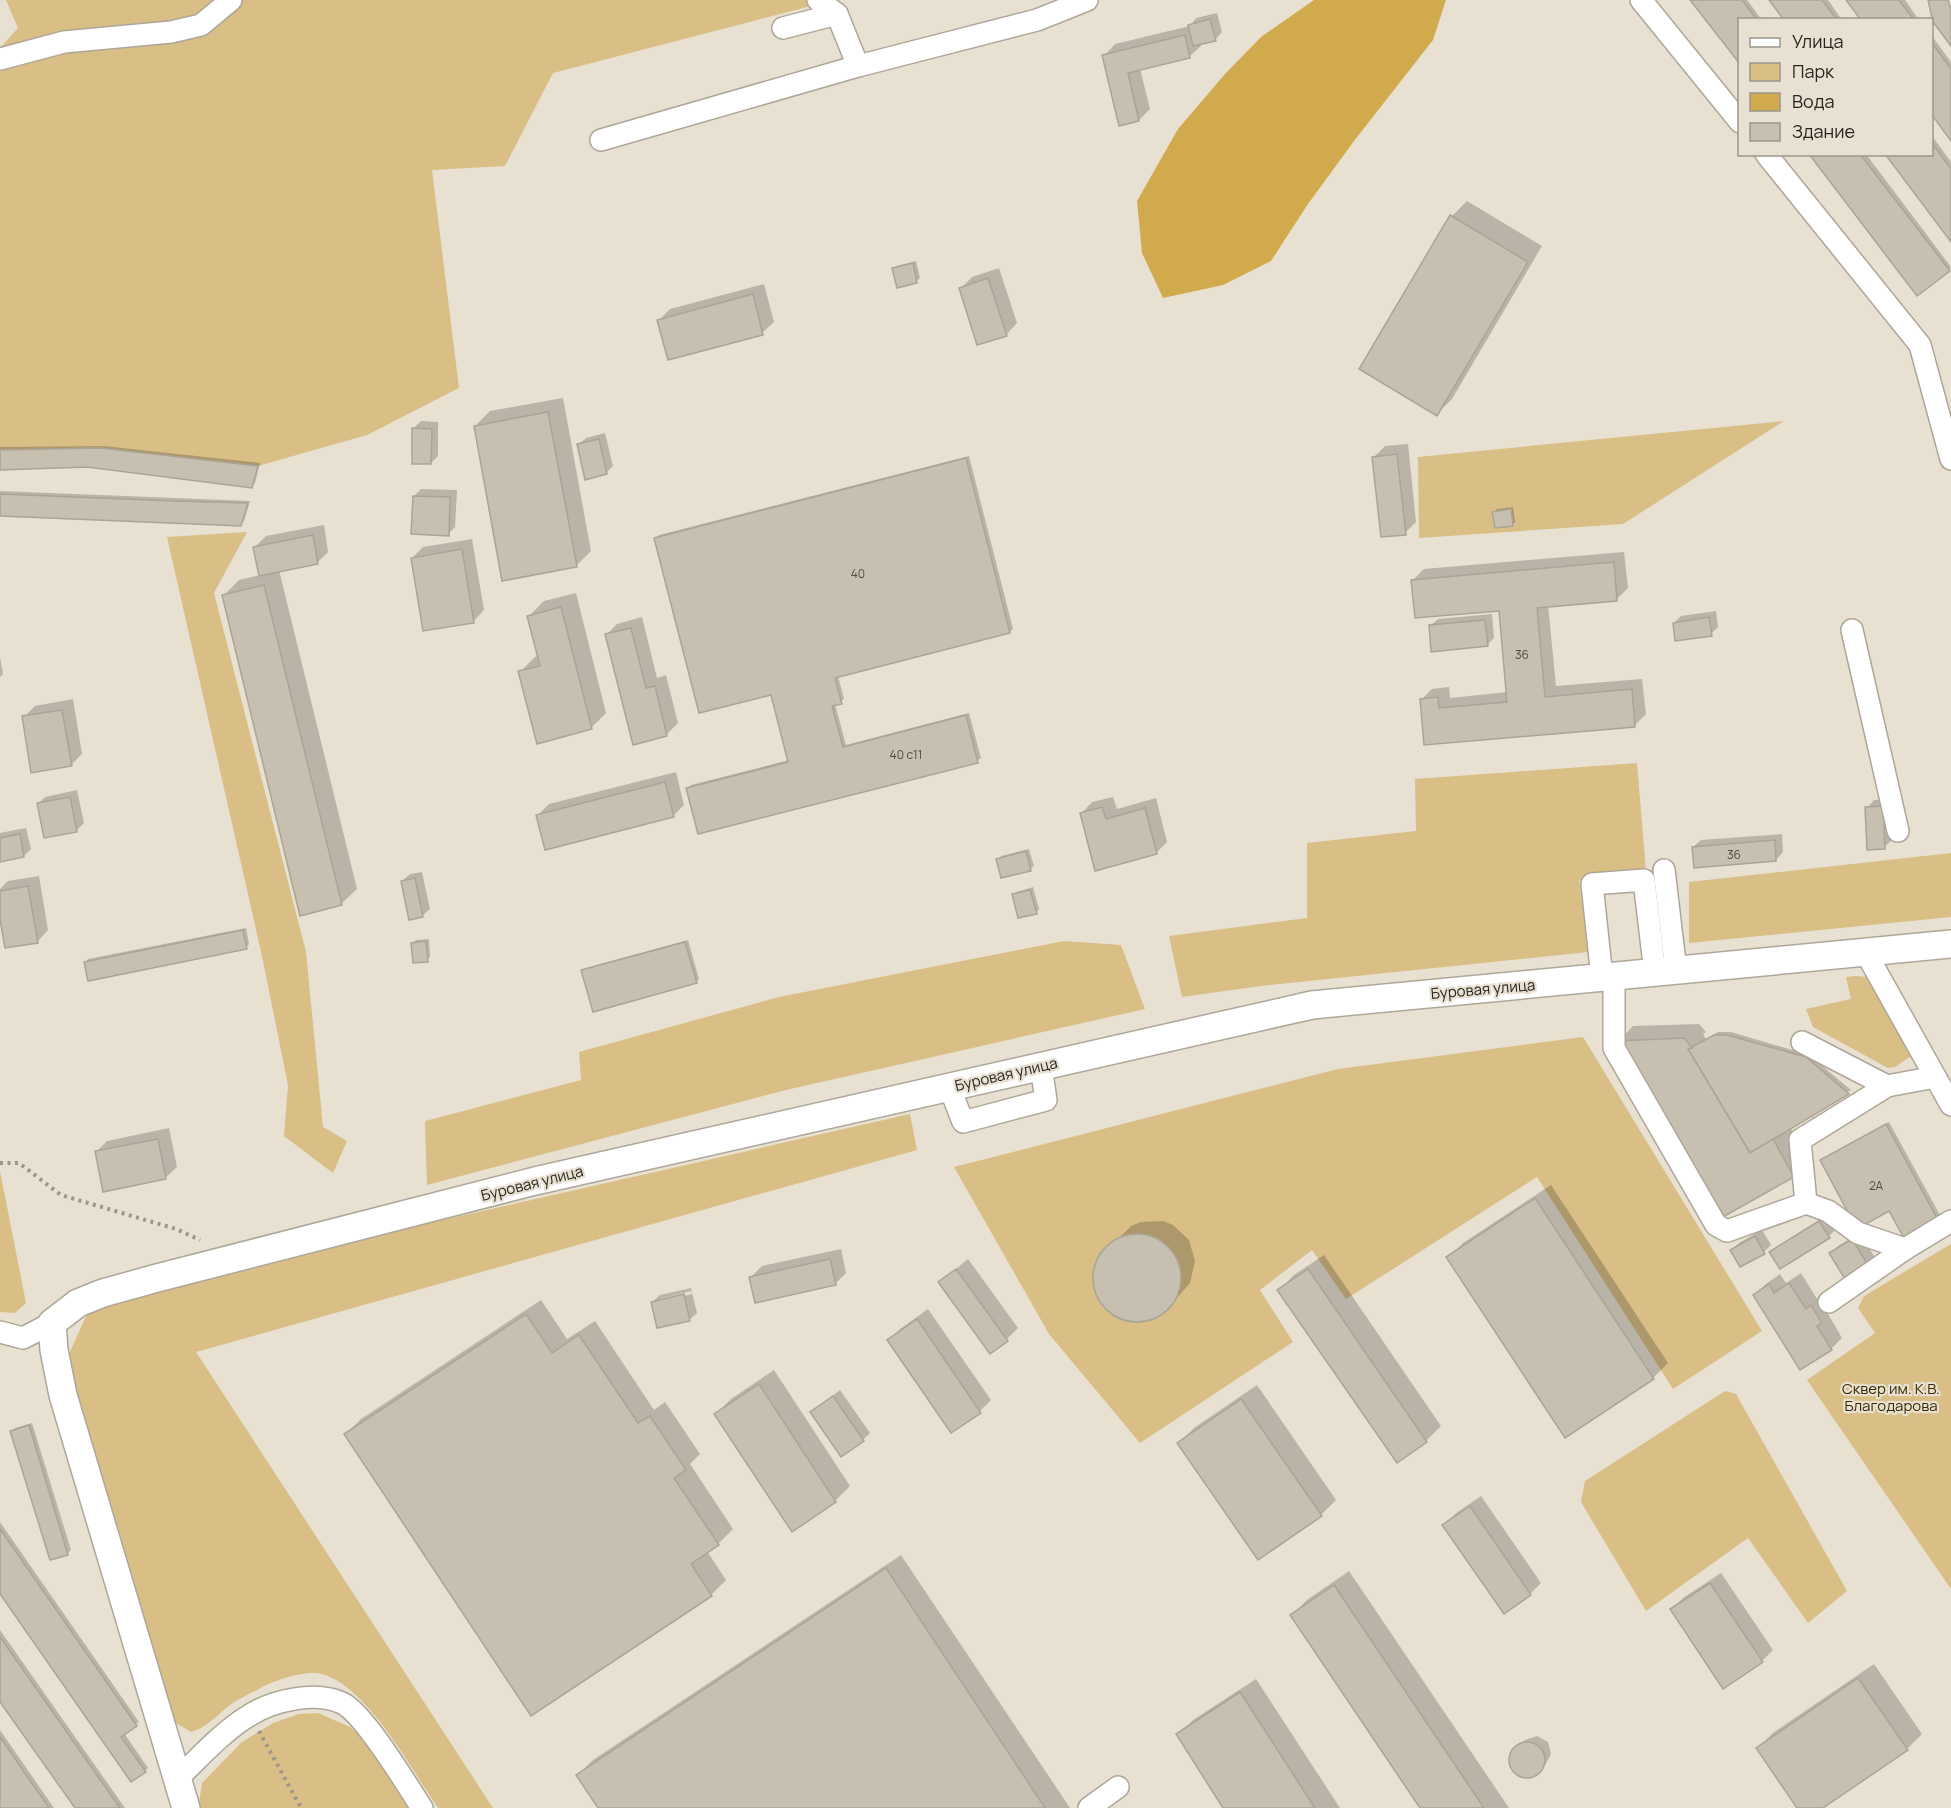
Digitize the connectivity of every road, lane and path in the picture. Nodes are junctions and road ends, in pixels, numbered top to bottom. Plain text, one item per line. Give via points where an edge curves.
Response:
1 (231, 0) edge
2 (818, 0) edge
3 (1087, 0) edge
4 (1641, 0) edge
5 (837, 14) junction
6 (783, 28) dead end
7 (0, 59) edge
8 (858, 66) junction
9 (1738, 120) edge
10 (601, 140) dead end
11 (1768, 156) edge
12 (1951, 459) edge
13 (1852, 630) dead end
14 (1898, 831) dead end
15 (1664, 870) dead end
16 (1951, 944) edge
17 (1866, 953) junction
18 (1666, 972) junction
19 (1608, 977) junction
20 (1802, 1042) dead end
21 (1041, 1066) junction
22 (1935, 1077) junction
23 (949, 1086) junction
24 (1887, 1086) junction
25 (1951, 1106) edge
26 (0, 1163) edge
27 (1806, 1203) junction
28 (1951, 1221) edge
29 (200, 1240) dead end
30 (1905, 1249) junction
31 (1829, 1302) dead end
32 (52, 1323) junction
33 (0, 1332) edge
34 (250, 1714) junction
35 (178, 1778) junction
36 (1118, 1787) dead end
37 (186, 1808) edge
38 (301, 1808) edge
39 (422, 1808) edge
40 (1089, 1808) edge

1 - 7 street via 201,25 171,32 64,42
2 - 5 street
3 - 8 street via 1037,20
4 - 9 street
5 - 6 street
5 - 8 street
8 - 10 street
11 - 12 street via 1920,345
13 - 14 street
15 - 18 street
16 - 17 main road, Буровая улица
17 - 18 main road, Буровая улица
17 - 22 street
18 - 19 main road, Буровая улица
18 - 19 street via 1644,880 1592,884
19 - 21 main road, Буровая улица via 1312,1005
19 - 27 street via 1614,1048 1716,1225 1726,1231
20 - 24 street
21 - 23 main road, Буровая улица
21 - 23 street via 1046,1100 963,1122
22 - 24 street
22 - 25 street
23 - 32 main road, Буровая улица via 536,1181 125,1287 78,1304
24 - 27 street via 1800,1140
26 - 29 path via 19,1163 61,1195 176,1229
27 - 30 street via 1828,1211 1858,1233
28 - 30 street
30 - 31 street
32 - 33 street via 22,1338
32 - 35 main road via 63,1395
34 - 35 street
34 - 38 path
34 - 39 street via 285,1701 312,1697 343,1703 366,1725
35 - 37 main road
36 - 40 street

